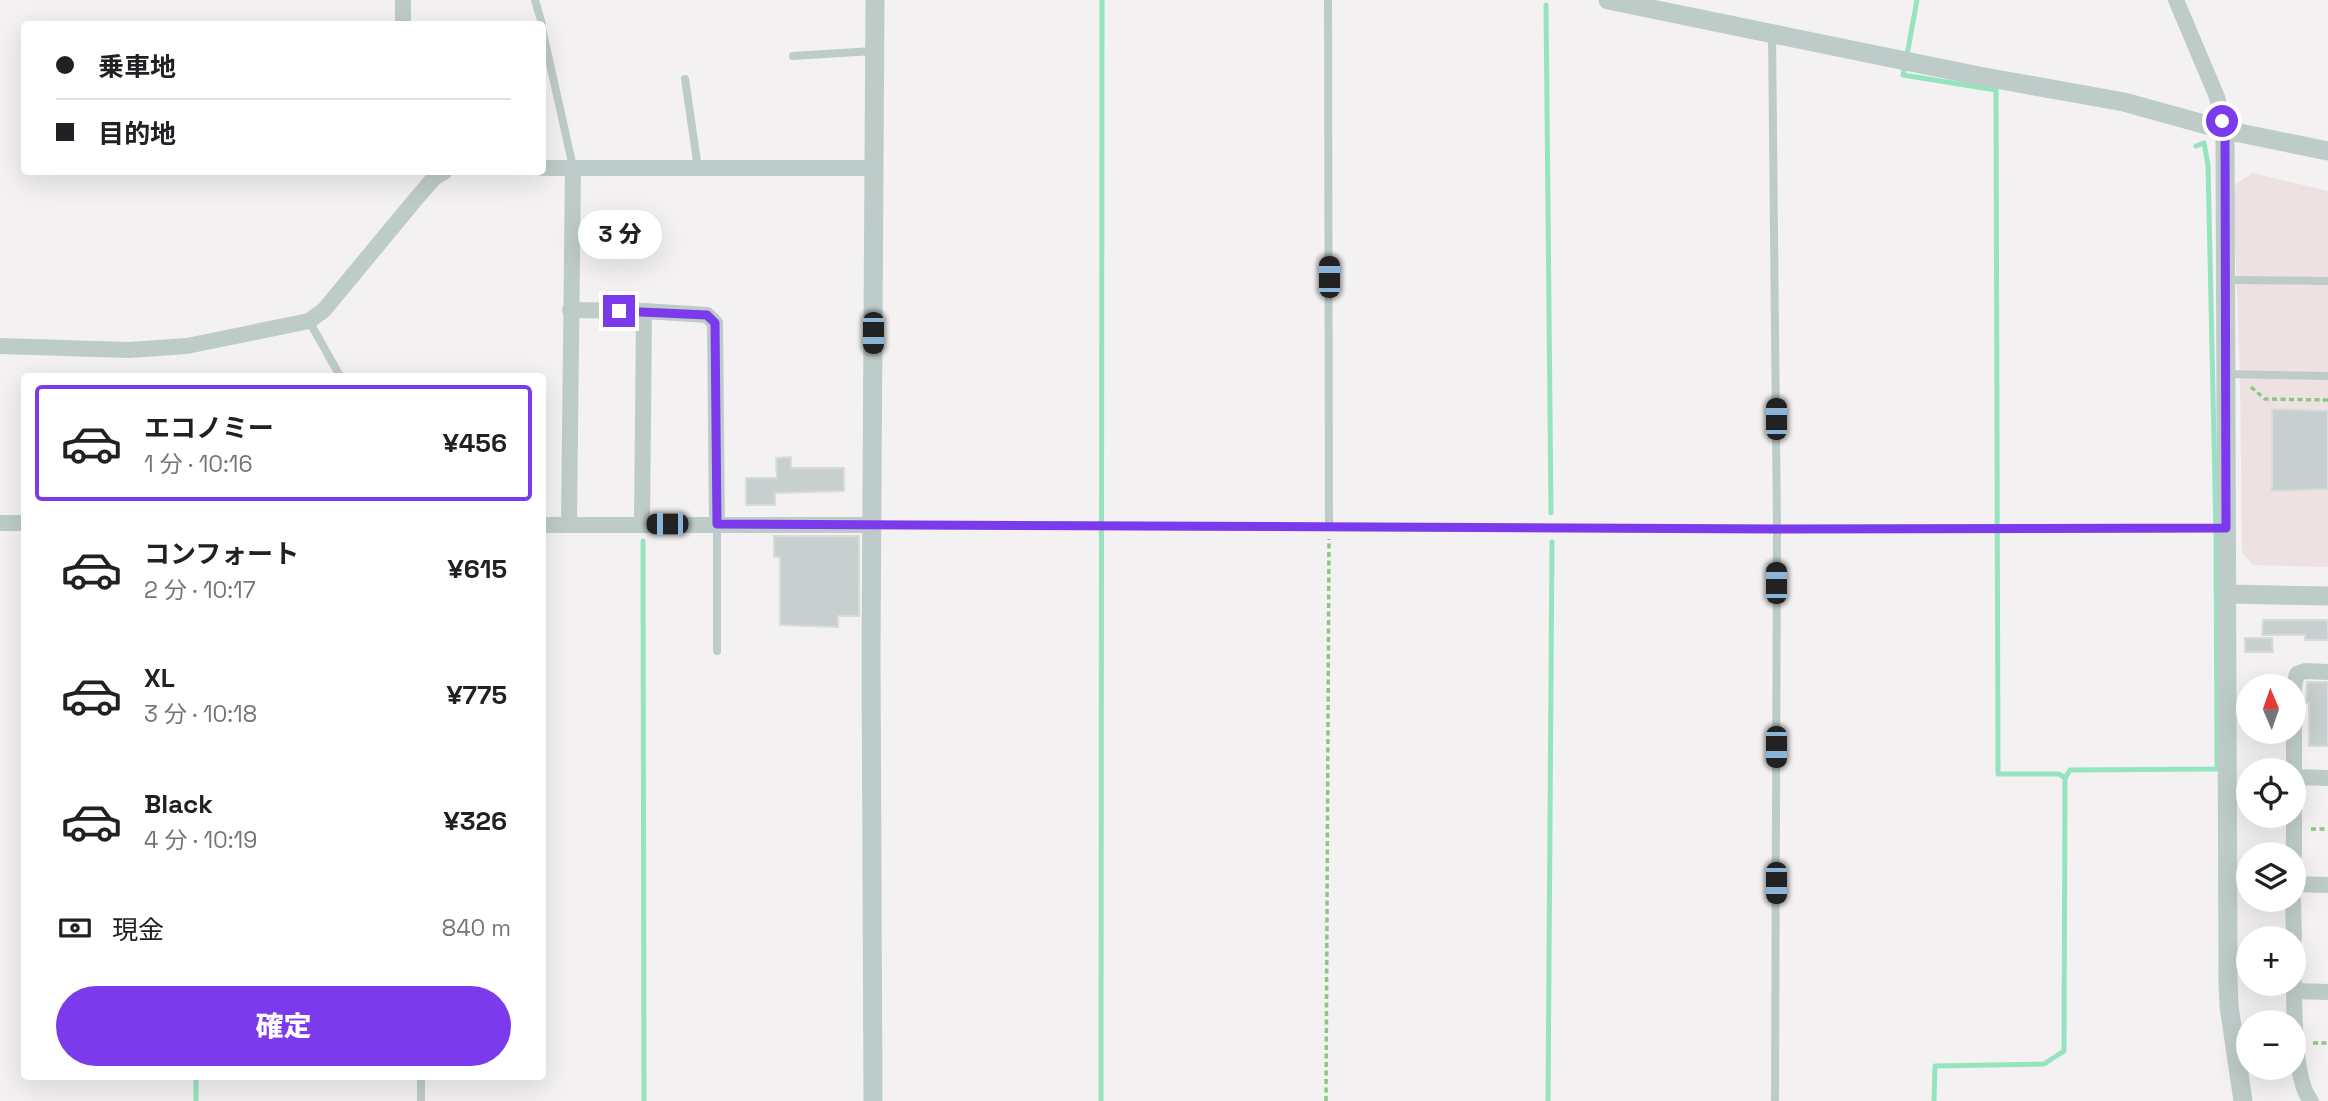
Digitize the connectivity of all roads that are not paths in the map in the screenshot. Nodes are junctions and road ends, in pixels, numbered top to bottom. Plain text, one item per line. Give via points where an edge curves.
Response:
1 (403, 0) edge
2 (535, 0) edge
3 (875, 0) edge
4 (1328, 0) edge
5 (1608, 0) edge
6 (2176, 0) edge
7 (403, 21) edge
8 (541, 21) edge
9 (1772, 33) junction
10 (546, 44) edge
11 (875, 51) junction
12 (793, 56) dead end
13 (685, 79) dead end
14 (2225, 130) junction
15 (2328, 151) edge
16 (573, 167) junction
17 (546, 168) edge
18 (698, 168) junction
19 (874, 168) junction
20 (439, 175) edge
21 (2224, 280) junction
22 (2328, 281) edge
23 (570, 310) junction
24 (644, 311) junction
25 (309, 321) junction
26 (0, 346) edge
27 (338, 373) edge
28 (2231, 374) junction
29 (2328, 376) edge
30 (0, 523) edge
31 (21, 523) edge
32 (569, 524) junction
33 (642, 524) junction
34 (717, 524) junction
35 (546, 525) edge
36 (872, 525) junction
37 (1329, 526) junction
38 (2226, 528) junction
39 (1777, 529) junction
40 (2226, 594) junction
41 (2328, 596) edge
42 (717, 651) dead end
43 (2328, 672) edge
44 (2297, 674) edge
45 (2306, 777) edge
46 (2328, 778) edge
47 (2306, 884) edge
48 (2328, 885) edge
49 (2306, 989) edge
50 (2328, 992) edge
51 (2294, 996) edge
52 (421, 1080) edge
53 (421, 1101) edge
54 (873, 1101) edge
55 (1775, 1101) edge
56 (2243, 1101) edge
57 (2311, 1101) edge

1 - 7 street
2 - 8 lane
3 - 11 street
4 - 37 lane
5 - 9 street
6 - 14 street via 2217,97
9 - 14 street via 2124,102
9 - 39 lane
10 - 16 lane
11 - 12 lane
11 - 19 street
13 - 18 lane
14 - 15 street
14 - 21 street
16 - 17 street
16 - 18 street
16 - 23 street
18 - 19 street
19 - 36 street
20 - 25 street via 324,310
21 - 22 lane
21 - 28 street
23 - 24 street
23 - 32 street
24 - 33 street
24 - 34 street via 707,315 715,323
25 - 26 street via 187,346 129,350
25 - 27 lane
28 - 29 lane
28 - 38 street
30 - 31 street
32 - 33 street
32 - 35 street
33 - 34 street
34 - 36 street
34 - 42 lane
36 - 37 lane
36 - 54 street
37 - 39 lane
38 - 39 lane
38 - 40 street
39 - 55 lane
40 - 41 street
40 - 56 street via 2228,981
43 - 44 street
45 - 46 street
47 - 48 street
49 - 50 street
51 - 57 street via 2296,1044 2305,1094
52 - 53 lane

